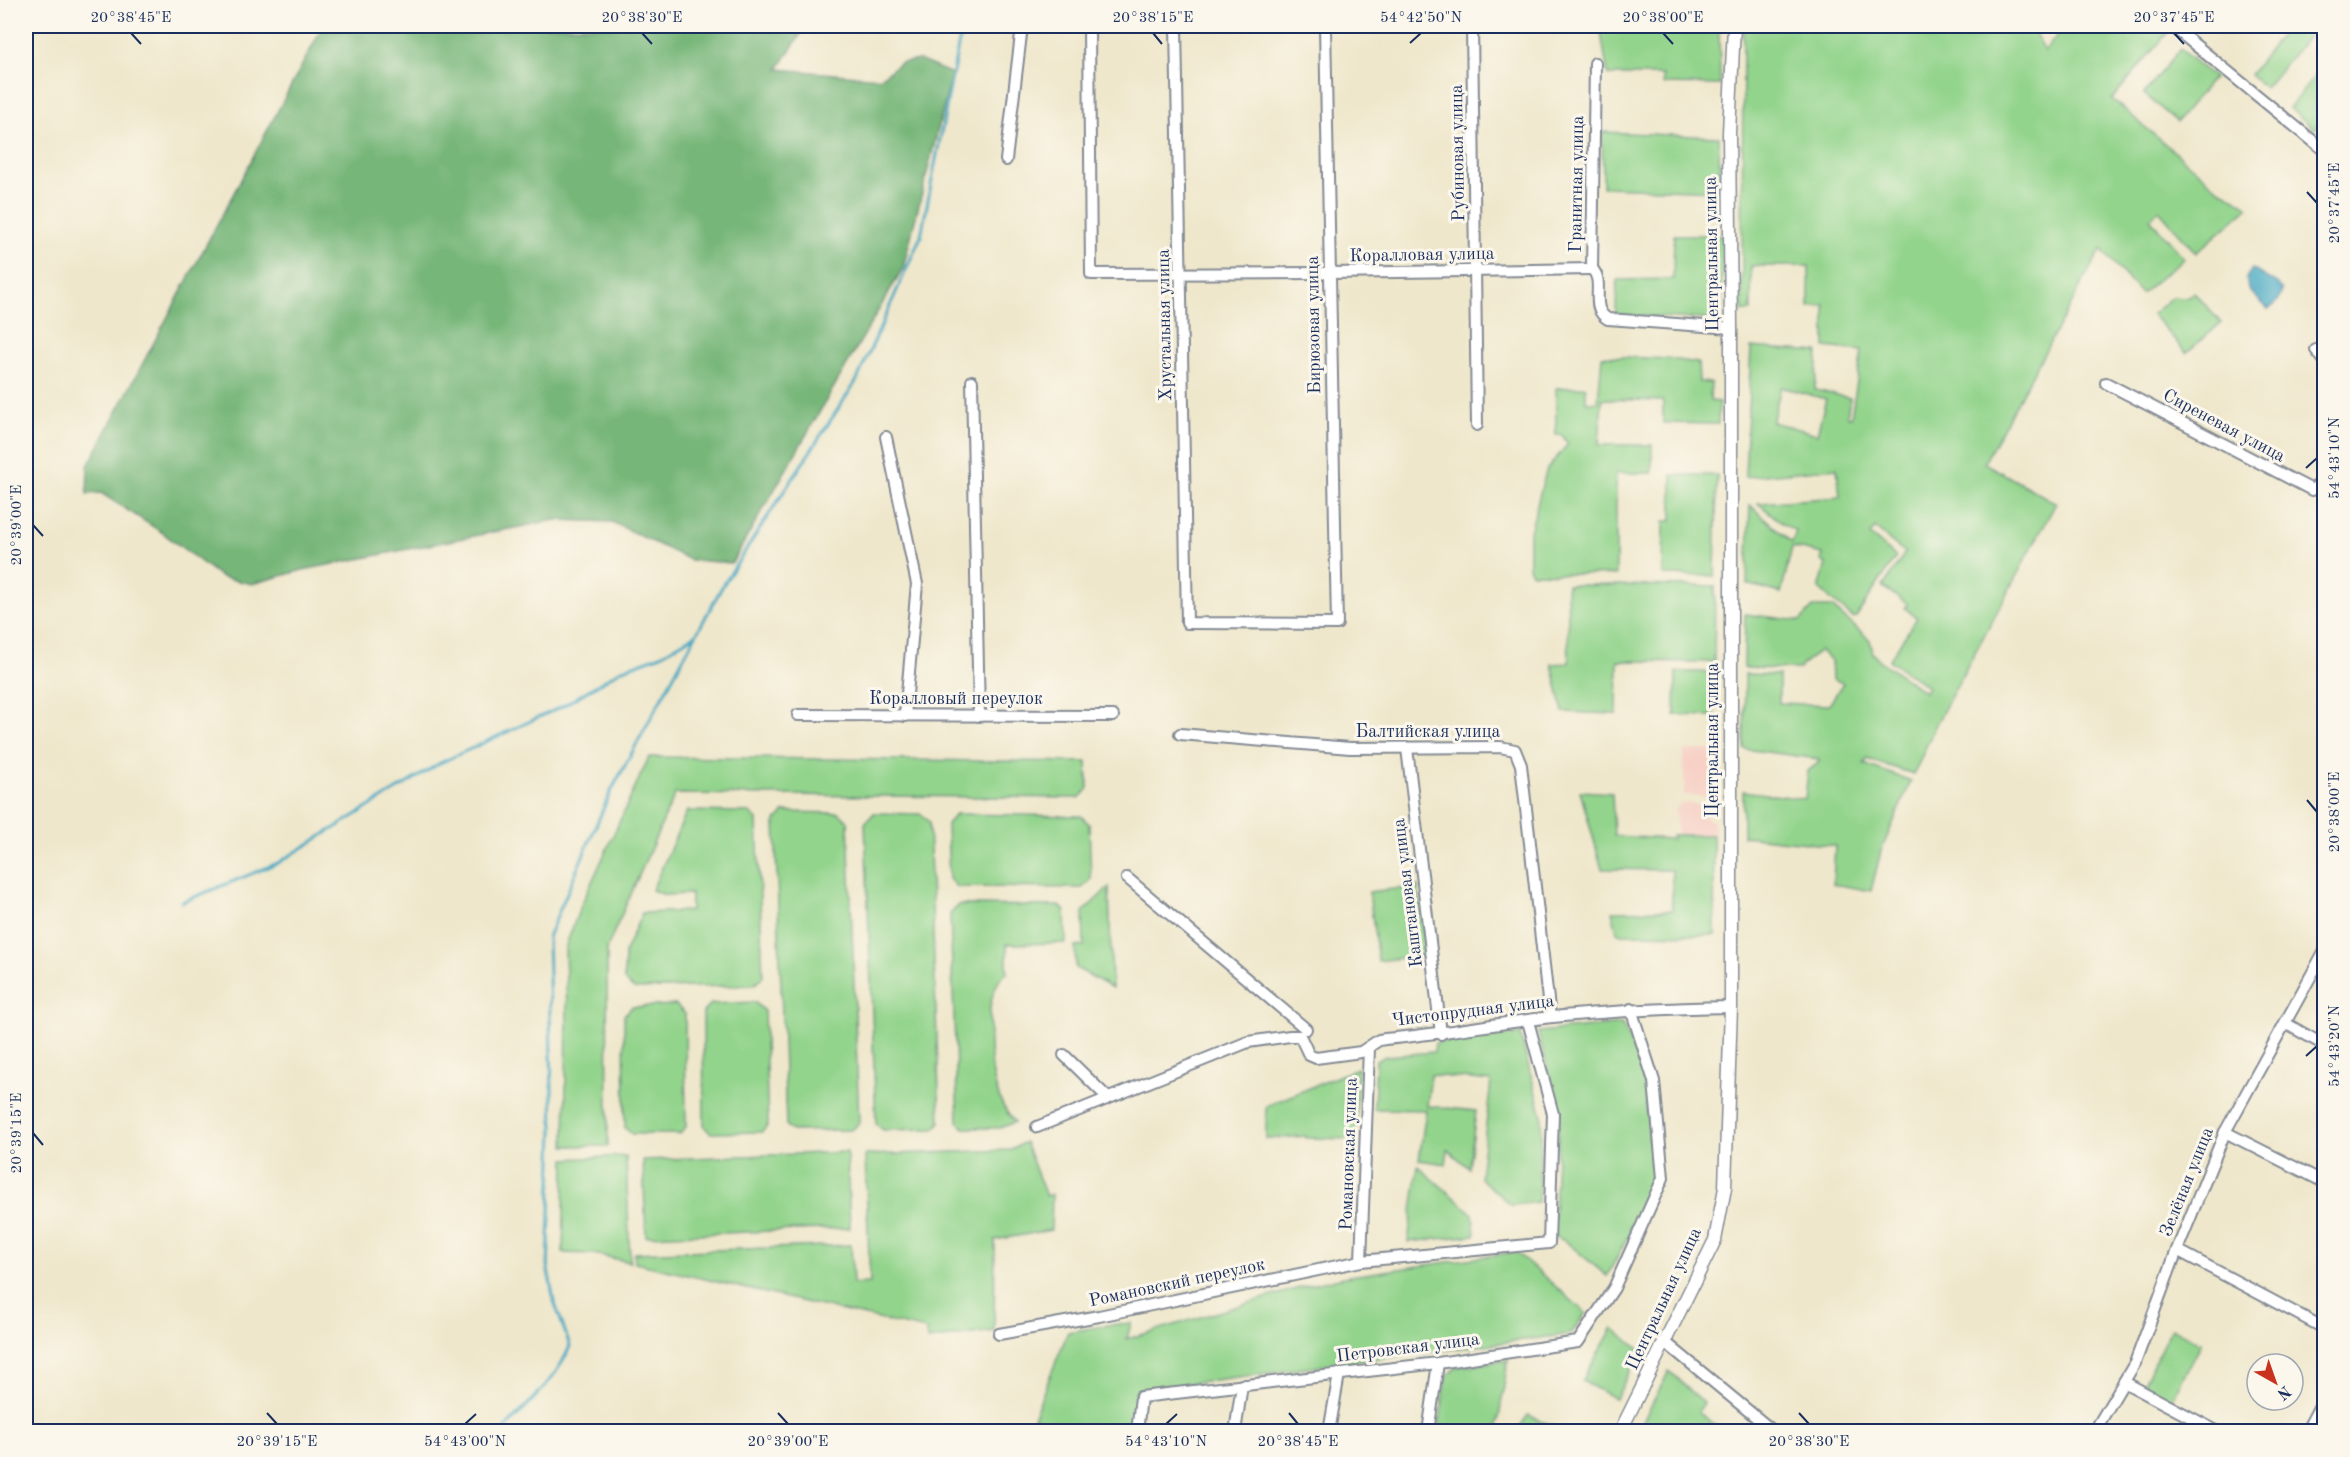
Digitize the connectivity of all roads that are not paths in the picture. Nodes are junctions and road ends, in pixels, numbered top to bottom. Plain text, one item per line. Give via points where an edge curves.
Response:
1 (1022, 26) edge
2 (1089, 26) edge
3 (1176, 26) edge
4 (1325, 26) edge
5 (1472, 26) edge
6 (1734, 26) edge
7 (2172, 26) edge
8 (1595, 63) dead end
9 (2325, 150) edge
10 (1006, 160) dead end
11 (1592, 268) junction
12 (1476, 271) junction
13 (1181, 273) junction
14 (1329, 273) junction
15 (1731, 328) junction
16 (2316, 350) dead end
17 (2325, 360) edge
18 (972, 381) dead end
19 (2106, 383) dead end
20 (1477, 425) dead end
21 (886, 437) dead end
22 (2325, 480) edge
23 (1337, 624) joint
24 (798, 715) dead end
25 (905, 716) junction
26 (979, 716) junction
27 (1113, 716) dead end
28 (1180, 734) dead end
29 (1407, 748) junction
30 (1126, 878) dead end
31 (2325, 952) edge
32 (1731, 1007) junction
33 (1631, 1009) junction
34 (1550, 1017) junction
35 (1528, 1021) junction
36 (2285, 1023) junction
37 (1306, 1029) dead end
38 (1441, 1034) junction
39 (2325, 1045) edge
40 (1369, 1048) junction
41 (1065, 1054) dead end
42 (1108, 1098) junction
43 (1037, 1127) dead end
44 (2225, 1131) junction
45 (2325, 1182) edge
46 (2177, 1250) junction
47 (1361, 1261) junction
48 (2325, 1328) edge
49 (999, 1334) dead end
50 (1665, 1342) junction
51 (1438, 1363) junction
52 (1339, 1374) junction
53 (2124, 1382) junction
54 (1242, 1385) junction
55 (2325, 1398) edge
56 (1137, 1431) edge
57 (1235, 1431) edge
58 (1329, 1431) edge
59 (1428, 1431) edge
60 (1620, 1431) edge
61 (1774, 1431) edge
62 (2094, 1431) edge
63 (2218, 1431) edge
64 (2306, 1431) edge

1 - 10 street
2 - 13 street, Коралловая улица via 1091,274
3 - 13 street, Хрустальная улица
4 - 14 street, Бирюзовая улица
5 - 12 street, Рубиновая улица
6 - 15 main road, Центральная улица via 1729,133
7 - 9 street
8 - 11 street, Гранитная улица
11 - 12 street, Коралловая улица
11 - 15 street, Гранитная улица via 1598,278 1598,309 1608,319
12 - 14 street, Коралловая улица
12 - 20 street, Рубиновая улица
13 - 14 street, Коралловая улица
13 - 23 street, Хрустальная улица via 1187,623
14 - 23 street, Бирюзовая улица
15 - 32 main road, Центральная улица
16 - 17 street
18 - 26 street
19 - 22 street, Сиреневая улица via 2312,490
21 - 25 street via 917,584
24 - 25 street, Коралловый переулок
25 - 26 street, Коралловый переулок
26 - 27 street, Коралловый переулок
28 - 29 street, Балтийская улица via 1350,748
29 - 34 street, Балтийская улица via 1515,750 1521,765
29 - 38 street, Каштановая улица
30 - 37 street
31 - 36 street, Зелёная улица
32 - 33 street, Чистопрудная улица
32 - 50 main road, Центральная улица via 1725,1188 1717,1230
33 - 34 street, Чистопрудная улица
33 - 51 street, Петровская улица via 1654,1081 1663,1178 1614,1288 1578,1342
34 - 35 street, Чистопрудная улица
35 - 38 street, Чистопрудная улица
35 - 47 street via 1554,1114 1549,1243
36 - 39 street
36 - 44 street, Зелёная улица
38 - 40 street, Чистопрудная улица via 1379,1040
40 - 42 street, Чистопрудная улица via 1316,1058 1309,1055 1300,1036 1248,1042
40 - 47 street, Романовская улица
41 - 42 street
42 - 43 street, Чистопрудная улица
44 - 45 street
44 - 46 street, Зелёная улица
46 - 48 street
46 - 53 street, Зелёная улица via 2135,1363
47 - 49 street, Романовский переулок
50 - 60 main road, Центральная улица
50 - 61 street
51 - 52 street, Петровская улица
51 - 59 street
52 - 54 street, Петровская улица
52 - 58 street
53 - 62 street, Зелёная улица
53 - 63 street
54 - 56 street, Петровская улица via 1141,1396
54 - 57 street
55 - 64 street

